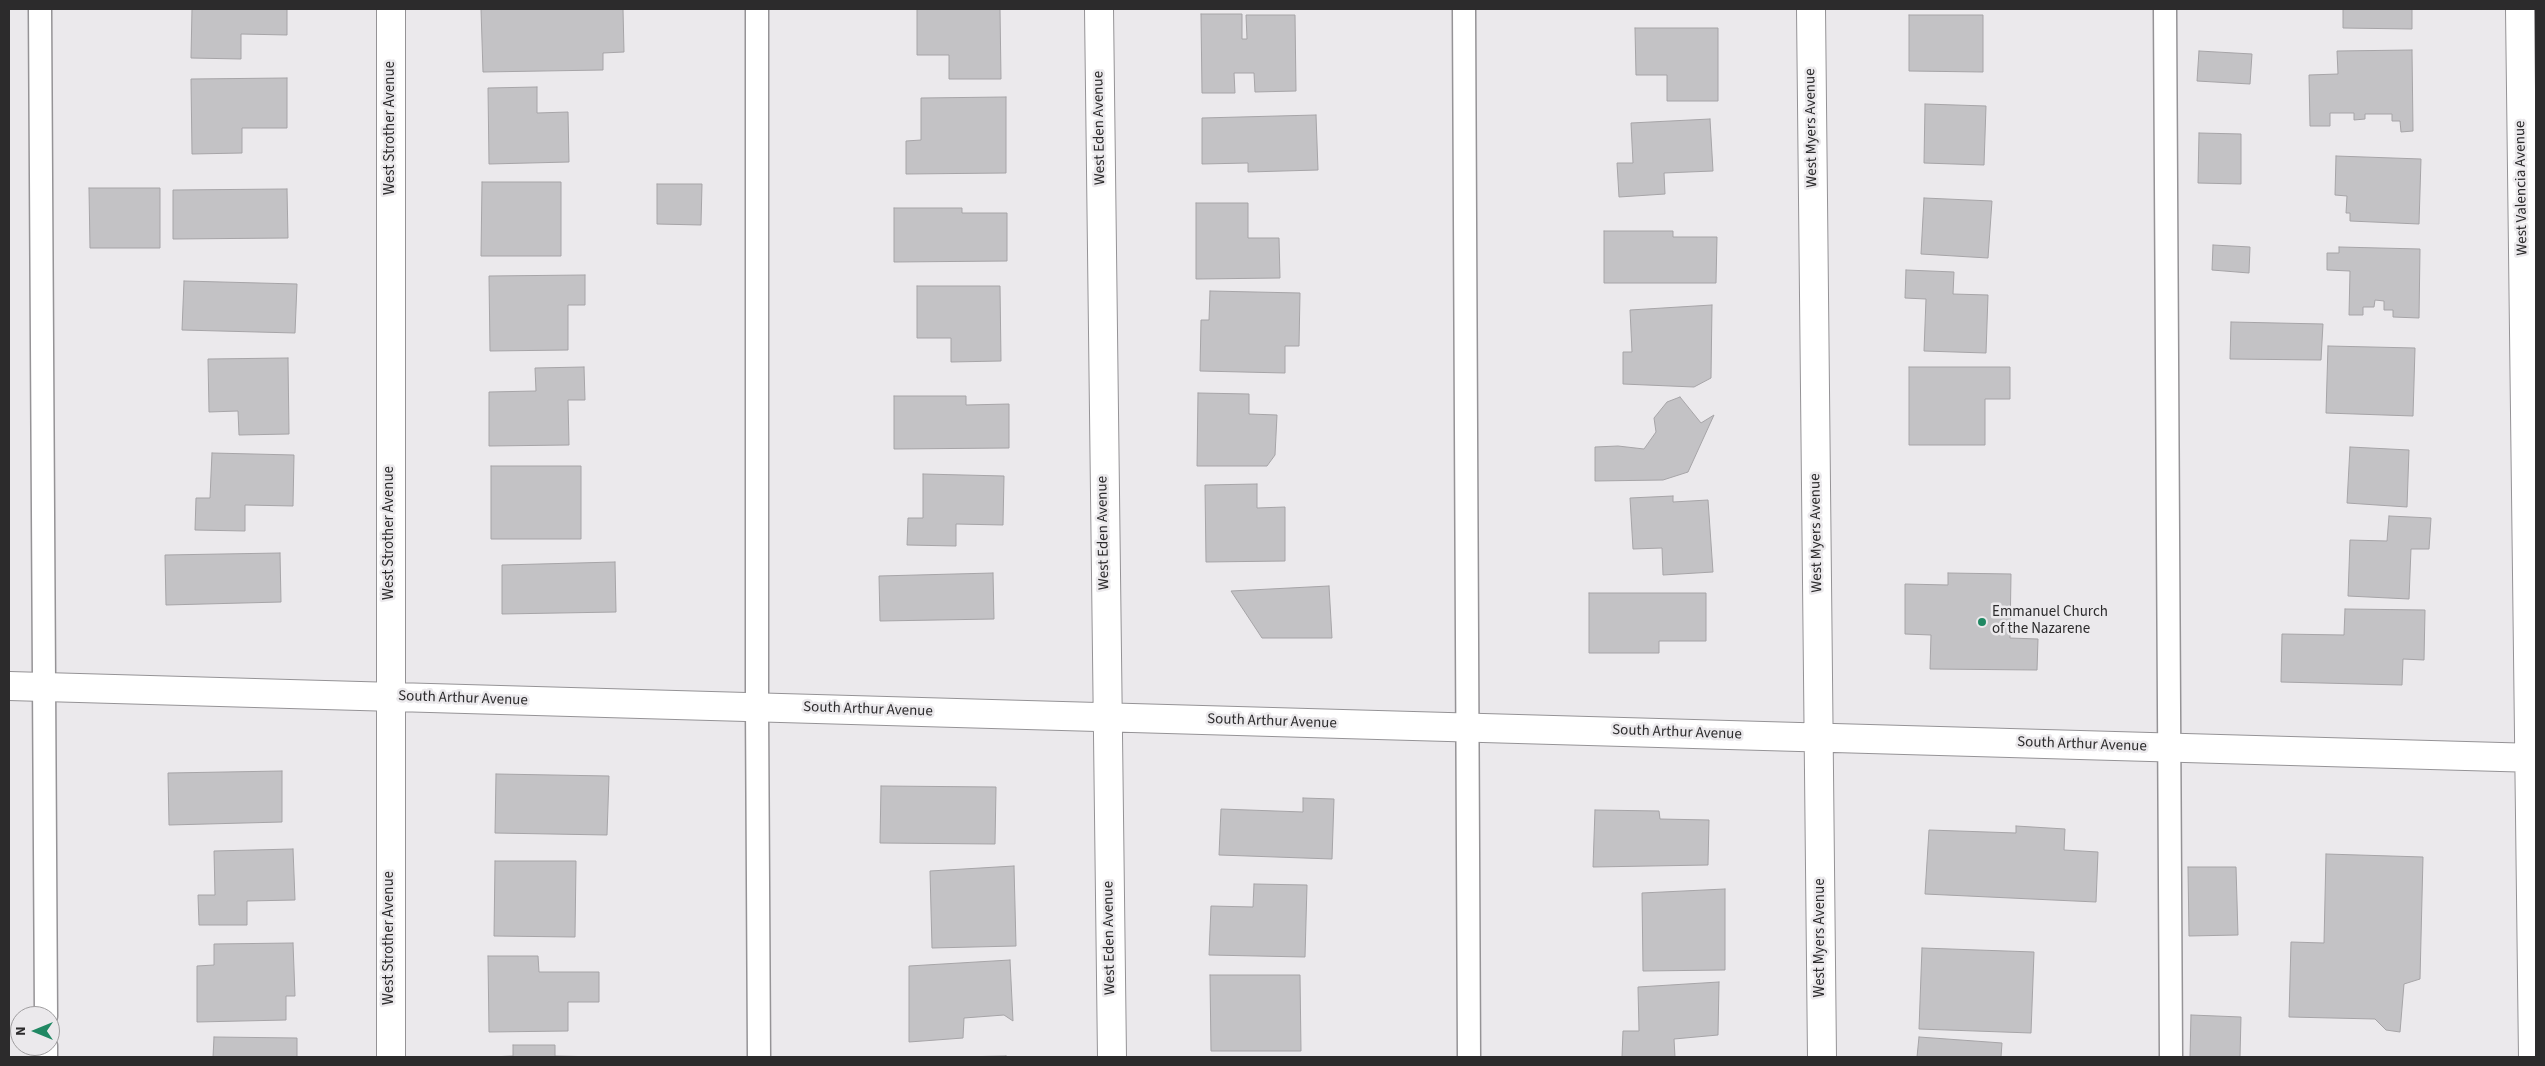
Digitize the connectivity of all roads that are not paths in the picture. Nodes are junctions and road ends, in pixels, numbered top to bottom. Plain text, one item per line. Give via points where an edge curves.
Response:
1 (40, 9) edge
2 (391, 9) edge
3 (757, 9) edge
4 (1098, 9) edge
5 (1464, 9) edge
6 (1810, 9) edge
7 (2165, 9) edge
8 (2520, 9) edge
9 (9, 686) edge
10 (45, 687) junction
11 (389, 697) junction
12 (757, 707) junction
13 (1106, 718) junction
14 (1469, 728) junction
15 (1820, 737) junction
16 (2169, 747) junction
17 (2533, 758) edge
18 (46, 1006) edge
19 (391, 1057) edge
20 (760, 1057) edge
21 (1112, 1057) edge
22 (1469, 1057) edge
23 (1822, 1057) edge
24 (2171, 1057) edge
25 (2533, 1057) edge

1 - 10 lane
2 - 11 street, West Strother Avenue
3 - 12 lane
4 - 13 street, West Eden Avenue
5 - 14 lane
6 - 15 street, West Myers Avenue
7 - 16 lane
8 - 17 street, West Valencia Avenue
9 - 10 street, South Arthur Avenue
10 - 11 street, South Arthur Avenue
10 - 18 lane
11 - 12 street, South Arthur Avenue
11 - 19 street, West Strother Avenue
12 - 13 street, South Arthur Avenue
12 - 20 lane
13 - 14 street, South Arthur Avenue
13 - 21 street, West Eden Avenue
14 - 15 street, South Arthur Avenue
14 - 22 lane
15 - 16 street, South Arthur Avenue
15 - 23 street, West Myers Avenue
16 - 17 street, South Arthur Avenue
16 - 24 lane
17 - 25 street, West Valencia Avenue

